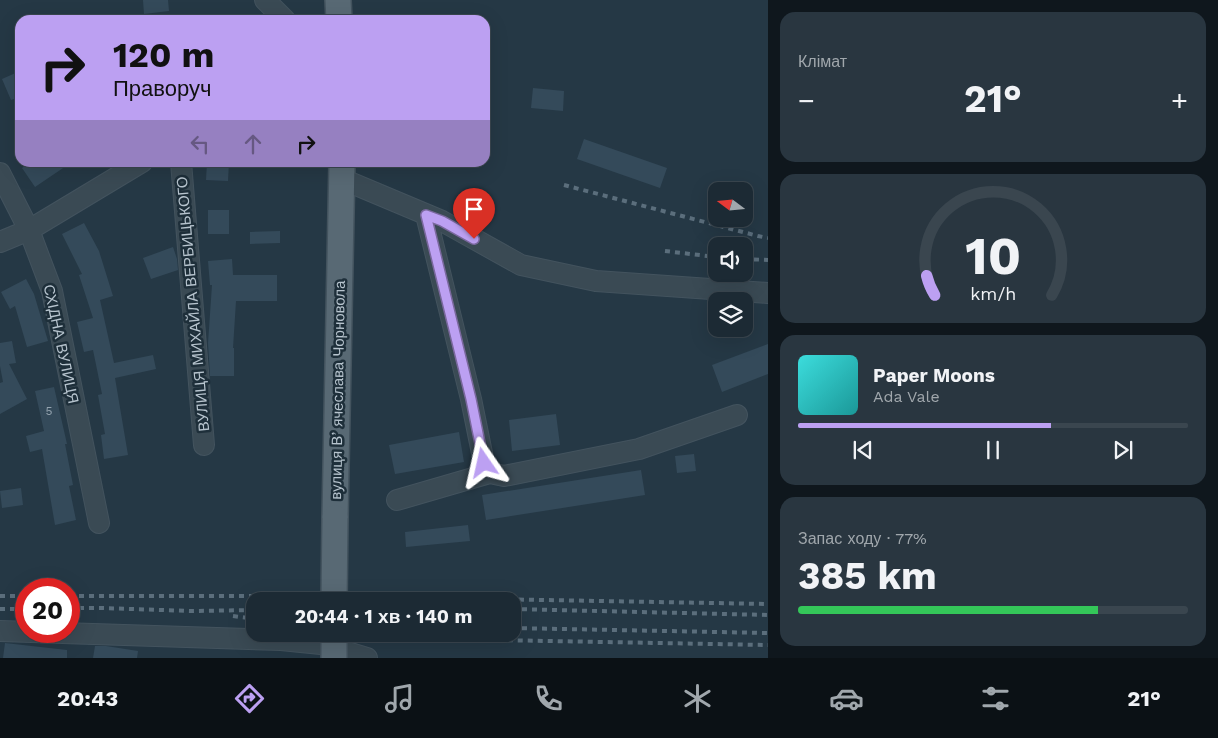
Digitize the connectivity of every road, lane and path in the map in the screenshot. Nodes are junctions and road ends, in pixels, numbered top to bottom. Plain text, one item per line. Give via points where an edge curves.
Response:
1 (265, 0) edge
2 (338, 0) edge
3 (280, 15) edge
4 (339, 15) edge
5 (134, 167) edge
6 (181, 167) edge
7 (342, 171) edge
8 (0, 173) edge
9 (426, 215) junction
10 (30, 230) junction
11 (0, 242) edge
12 (768, 293) edge
13 (737, 415) dead end
14 (204, 445) dead end
15 (490, 474) junction
16 (397, 500) dead end
17 (99, 523) dead end
18 (334, 592) edge
19 (0, 631) edge
20 (334, 642) edge
21 (334, 658) edge
22 (367, 658) edge

1 - 3 street
2 - 4 main road
5 - 10 street
6 - 14 street, ВУЛИЦЯ МИХАЙЛА ВЕРБИЦЬКОГО
7 - 9 street, вулиця Вʼячеслава Чорновола
7 - 18 main road, вулиця Вʼячеслава Чорновола, bridge
8 - 10 street, СХІДНА ВУЛИЦЯ
9 - 12 street, вулиця Вʼячеслава Чорновола via 521,265 596,281
9 - 15 street via 484,463
10 - 11 street
10 - 17 street, СХІДНА ВУЛИЦЯ via 52,291
13 - 15 street via 639,449 504,476
15 - 16 street
19 - 22 street via 281,640 321,644
20 - 21 main road, bridge

